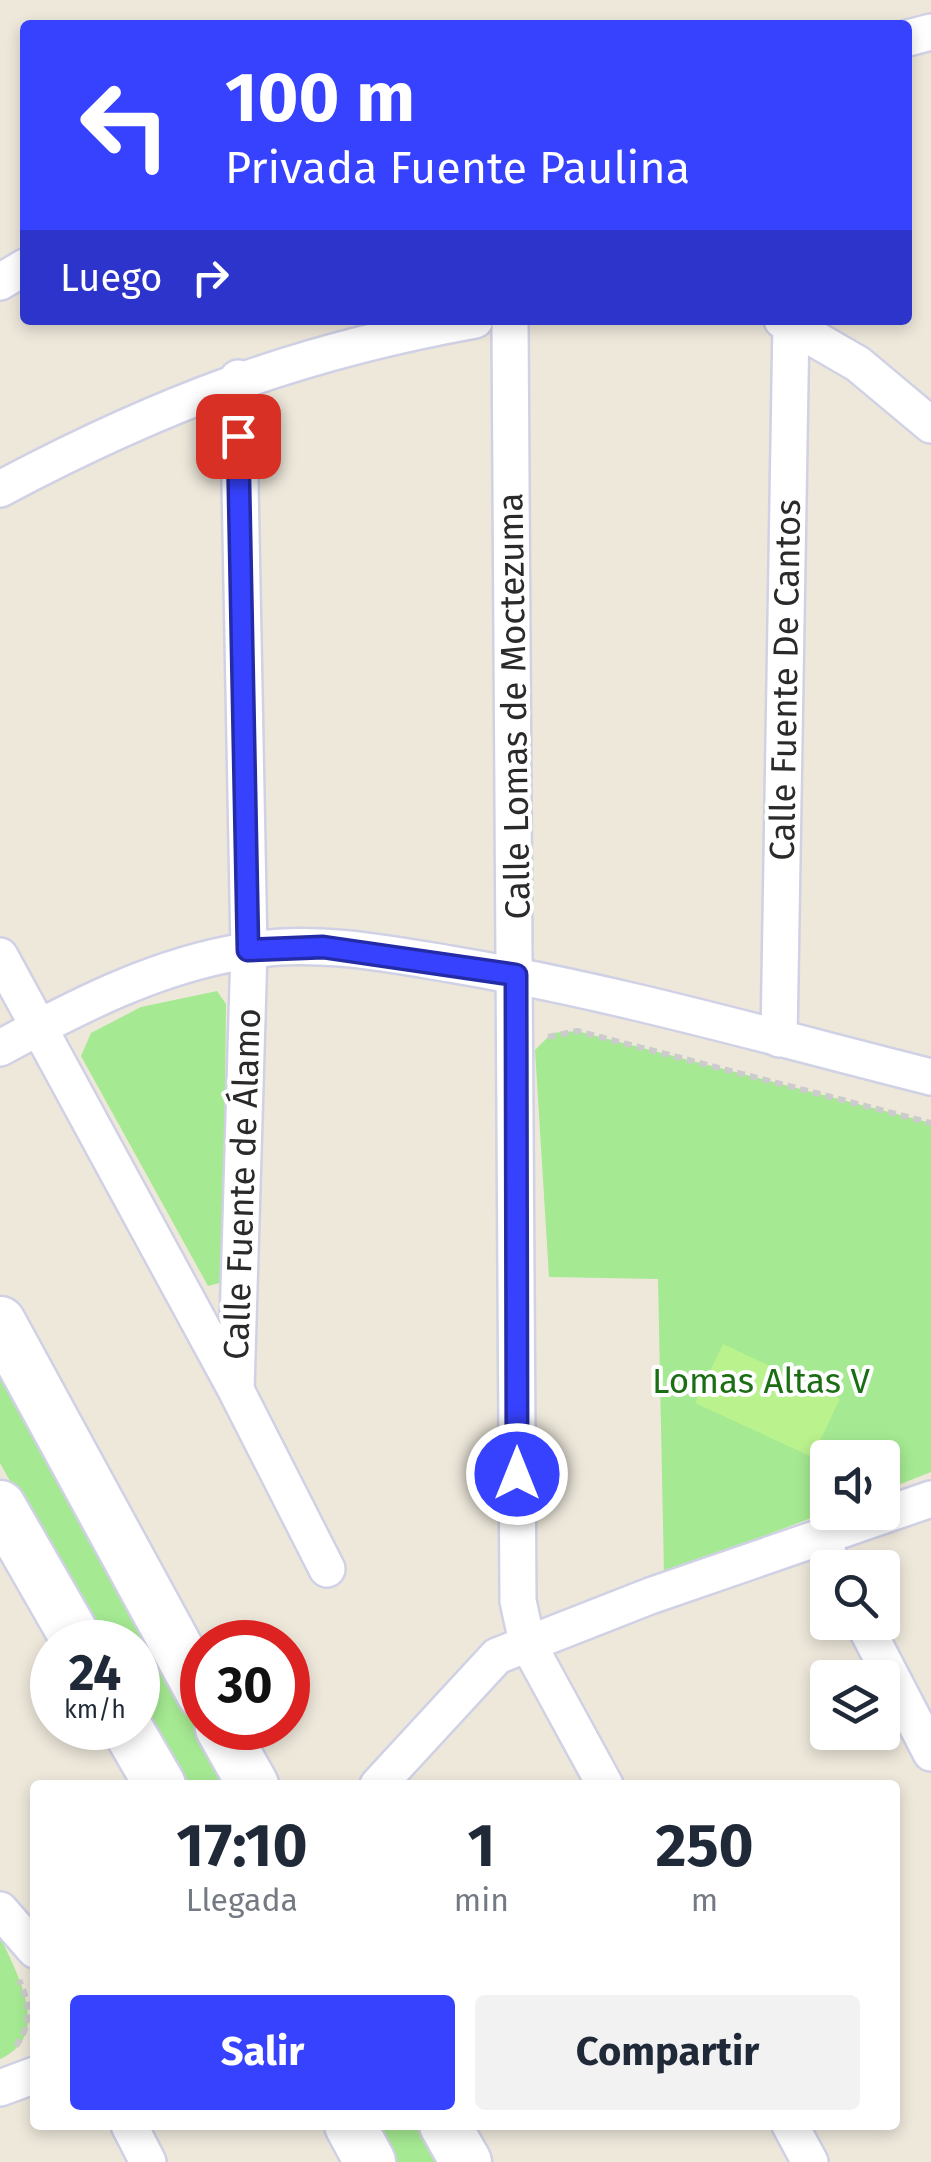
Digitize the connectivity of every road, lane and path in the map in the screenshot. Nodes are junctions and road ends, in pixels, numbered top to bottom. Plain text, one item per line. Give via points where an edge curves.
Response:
1 (448, 325) edge
2 (510, 325) edge
3 (787, 325) edge
4 (794, 325) edge
5 (238, 378) junction
6 (931, 424) edge
7 (0, 489) edge
8 (248, 950) junction
9 (0, 956) edge
10 (516, 975) junction
11 (40, 1026) junction
12 (780, 1038) junction
13 (543, 1042) dead end
14 (0, 1048) edge
15 (931, 1077) edge
16 (931, 1123) edge
17 (0, 1322) edge
18 (236, 1390) junction
19 (931, 1499) edge
20 (0, 1506) edge
21 (835, 1550) edge
22 (810, 1559) edge
23 (327, 1568) dead end
24 (65, 1620) edge
25 (873, 1640) edge
26 (527, 1642) junction
27 (180, 1653) edge
28 (140, 1750) edge
29 (234, 1750) edge
30 (931, 1753) edge
31 (157, 1780) edge
32 (250, 1780) edge
33 (382, 1780) edge
34 (602, 1780) edge
35 (0, 1910) edge
36 (24, 1959) edge
37 (23, 2064) edge
38 (0, 2088) edge
39 (132, 2130) edge
40 (353, 2130) edge
41 (447, 2130) edge
42 (793, 2130) edge
43 (148, 2162) edge
44 (370, 2162) edge
45 (466, 2162) edge
46 (810, 2162) edge

1 - 5 street
2 - 10 street, Calle Lomas de Moctezuma
3 - 12 street, Calle Fuente De Cantos
4 - 6 street via 858,364
5 - 7 street via 103,434
5 - 8 street, Calle Fuente de Álamo
8 - 10 street via 323,947
8 - 11 street via 132,982
8 - 18 street, Calle Fuente de Álamo
9 - 11 street
10 - 12 street
10 - 26 street, Calle Lomas de Moctezuma via 518,1602
11 - 14 street
11 - 18 street
12 - 15 street
13 - 16 path via 552,1033 577,1031
17 - 27 main road
18 - 23 street
19 - 21 street
20 - 24 main road
22 - 26 street
25 - 30 street
26 - 33 street via 482,1667
26 - 34 street, Calle Lomas de Moctezuma
28 - 31 main road
29 - 32 main road
35 - 36 street
36 - 37 path via 29,2028
37 - 38 street
39 - 43 street
40 - 44 main road
41 - 45 main road
42 - 46 street

